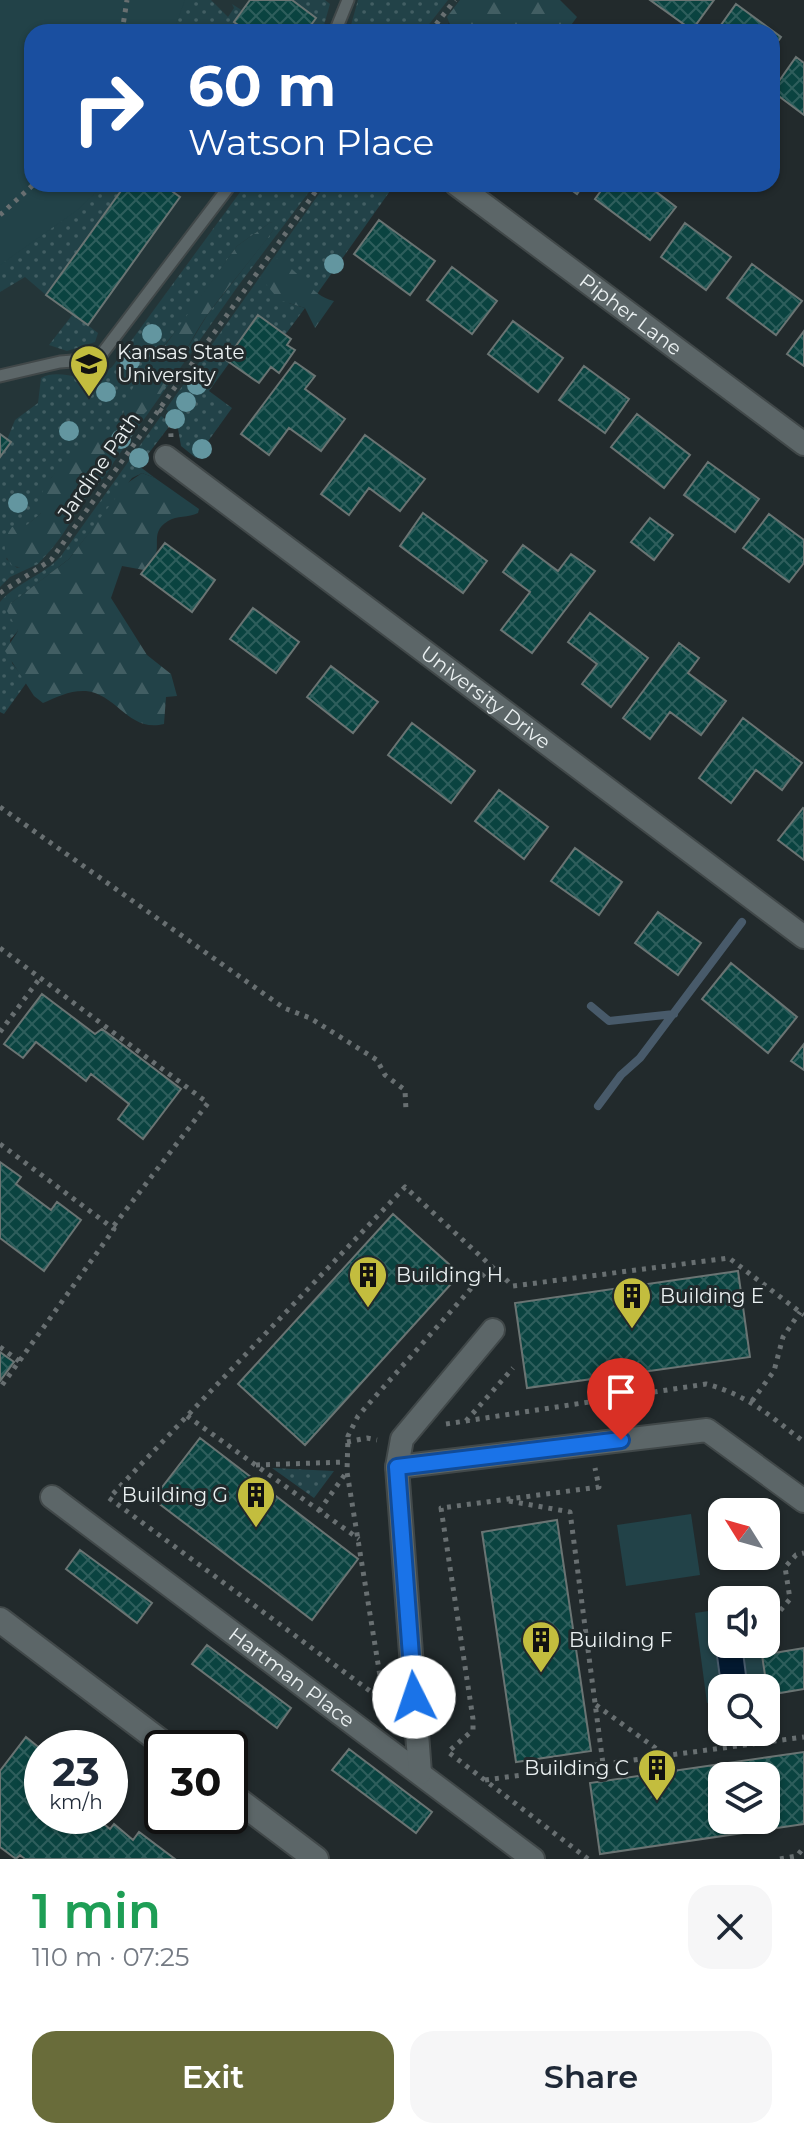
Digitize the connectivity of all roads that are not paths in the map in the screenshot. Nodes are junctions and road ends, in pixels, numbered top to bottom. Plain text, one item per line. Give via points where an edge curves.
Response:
1 (348, 0) edge
2 (338, 24) edge
3 (225, 192) edge
4 (467, 192) edge
5 (0, 376) edge
6 (804, 444) edge
7 (166, 457) dead end
8 (804, 937) edge
9 (493, 1330) dead end
10 (397, 1467) junction
11 (52, 1497) dead end
12 (804, 1501) edge
13 (0, 1620) edge
14 (145, 1730) edge
15 (420, 1773) junction
16 (248, 1808) edge
17 (316, 1859) edge
18 (533, 1859) edge

1 - 2 lane
3 - 5 lane via 98,359
4 - 6 street, Pipher Lane
7 - 8 street, University Drive
9 - 10 street via 402,1439
10 - 12 street via 707,1430
10 - 15 street
11 - 15 street, Hartman Place
13 - 14 street
15 - 18 street, Hartman Place
16 - 17 street

